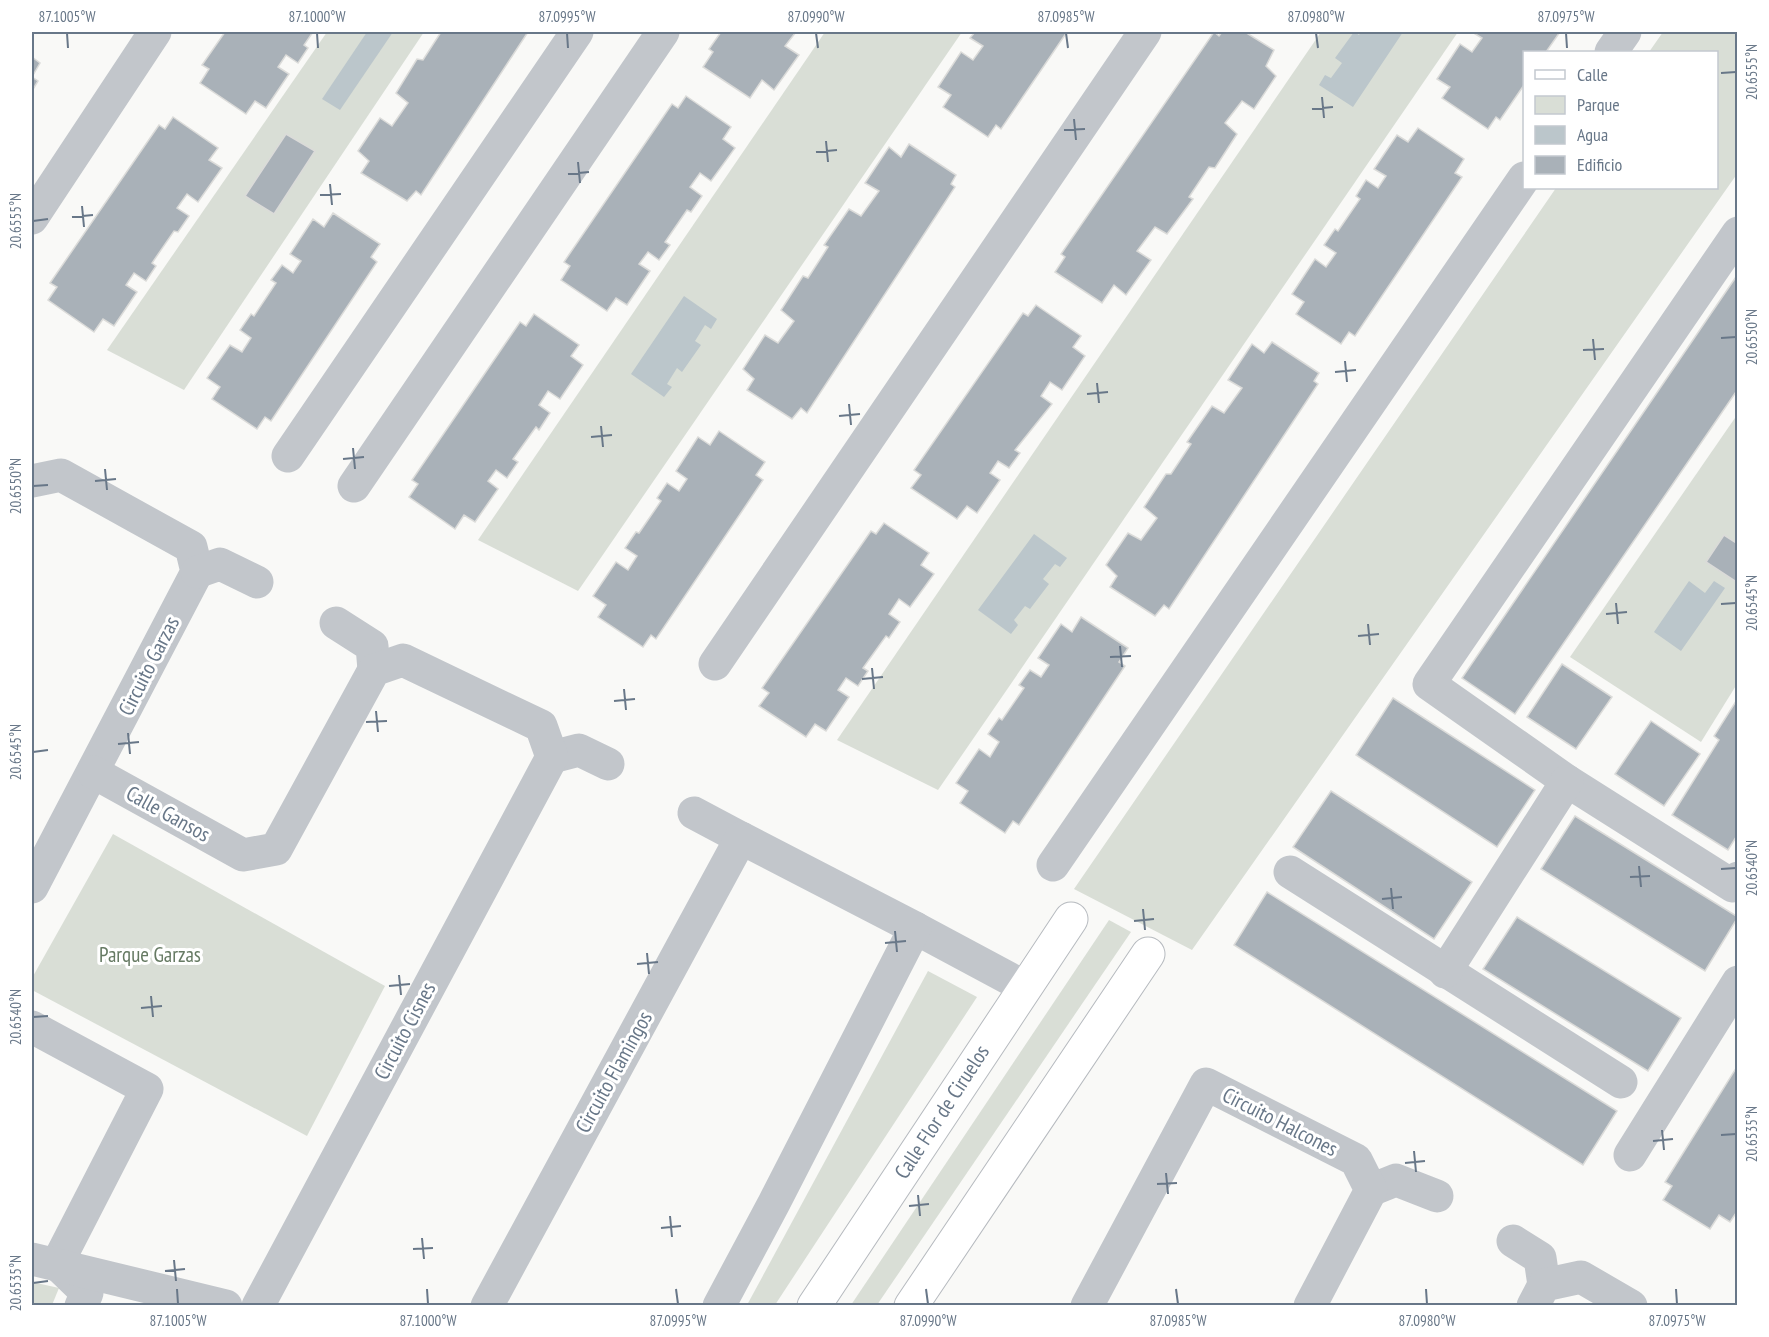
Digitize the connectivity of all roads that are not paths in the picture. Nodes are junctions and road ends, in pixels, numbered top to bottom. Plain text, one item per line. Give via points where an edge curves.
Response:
1 (155, 32) edge
2 (577, 32) edge
3 (663, 32) edge
4 (1144, 32) edge
5 (1625, 32) edge
6 (1612, 51) edge
7 (1523, 179) edge
8 (32, 218) edge
9 (1737, 233) edge
10 (288, 456) dead end
11 (32, 481) edge
12 (354, 486) dead end
13 (197, 572) junction
14 (257, 582) dead end
15 (336, 623) dead end
16 (715, 664) dead end
17 (374, 670) junction
18 (552, 757) junction
19 (608, 764) dead end
20 (93, 772) junction
21 (1567, 782) junction
22 (694, 813) dead end
23 (741, 838) junction
24 (1053, 865) dead end
25 (1290, 872) dead end
26 (1737, 878) edge
27 (32, 887) edge
28 (1071, 919) dead end
29 (915, 928) junction
30 (1148, 954) dead end
31 (1445, 972) junction
32 (1737, 982) edge
33 (1025, 987) junction
34 (32, 1027) edge
35 (1621, 1082) dead end
36 (1630, 1155) dead end
37 (1371, 1190) junction
38 (1437, 1196) dead end
39 (1513, 1241) dead end
40 (44, 1261) edge
41 (1539, 1295) edge
42 (81, 1305) edge
43 (226, 1305) edge
44 (258, 1305) edge
45 (487, 1305) edge
46 (719, 1305) edge
47 (814, 1305) edge
48 (911, 1305) edge
49 (1087, 1305) edge
50 (1310, 1305) edge
51 (1631, 1305) edge

1 - 8 street
2 - 10 street
3 - 12 street
4 - 16 street
5 - 6 street
7 - 24 street
9 - 21 street via 1429,684
11 - 13 street via 61,475 191,547
13 - 14 street via 220,564
13 - 20 street, Circuito Garzas
15 - 17 street via 372,646
17 - 18 street via 402,660 541,726
17 - 20 street, Calle Gansos via 276,849 243,855
18 - 19 street via 579,750
18 - 44 street, Circuito Cisnes
20 - 27 street, Circuito Garzas
21 - 26 street via 1733,886
21 - 31 street
22 - 23 street
23 - 29 street
23 - 45 street, Circuito Flamingos
25 - 31 street
28 - 33 main road, Calle Flor de Ciruelos
29 - 33 street
29 - 46 street
30 - 48 main road
31 - 35 street
32 - 36 street
33 - 47 main road, Calle Flor de Ciruelos
34 - 40 street via 147,1089
37 - 38 street via 1396,1180
37 - 49 street, Circuito Halcones via 1356,1160 1206,1084
37 - 50 street
39 - 41 street via 1540,1258
40 - 42 street via 87,1293
40 - 43 street
41 - 51 street via 1581,1277

